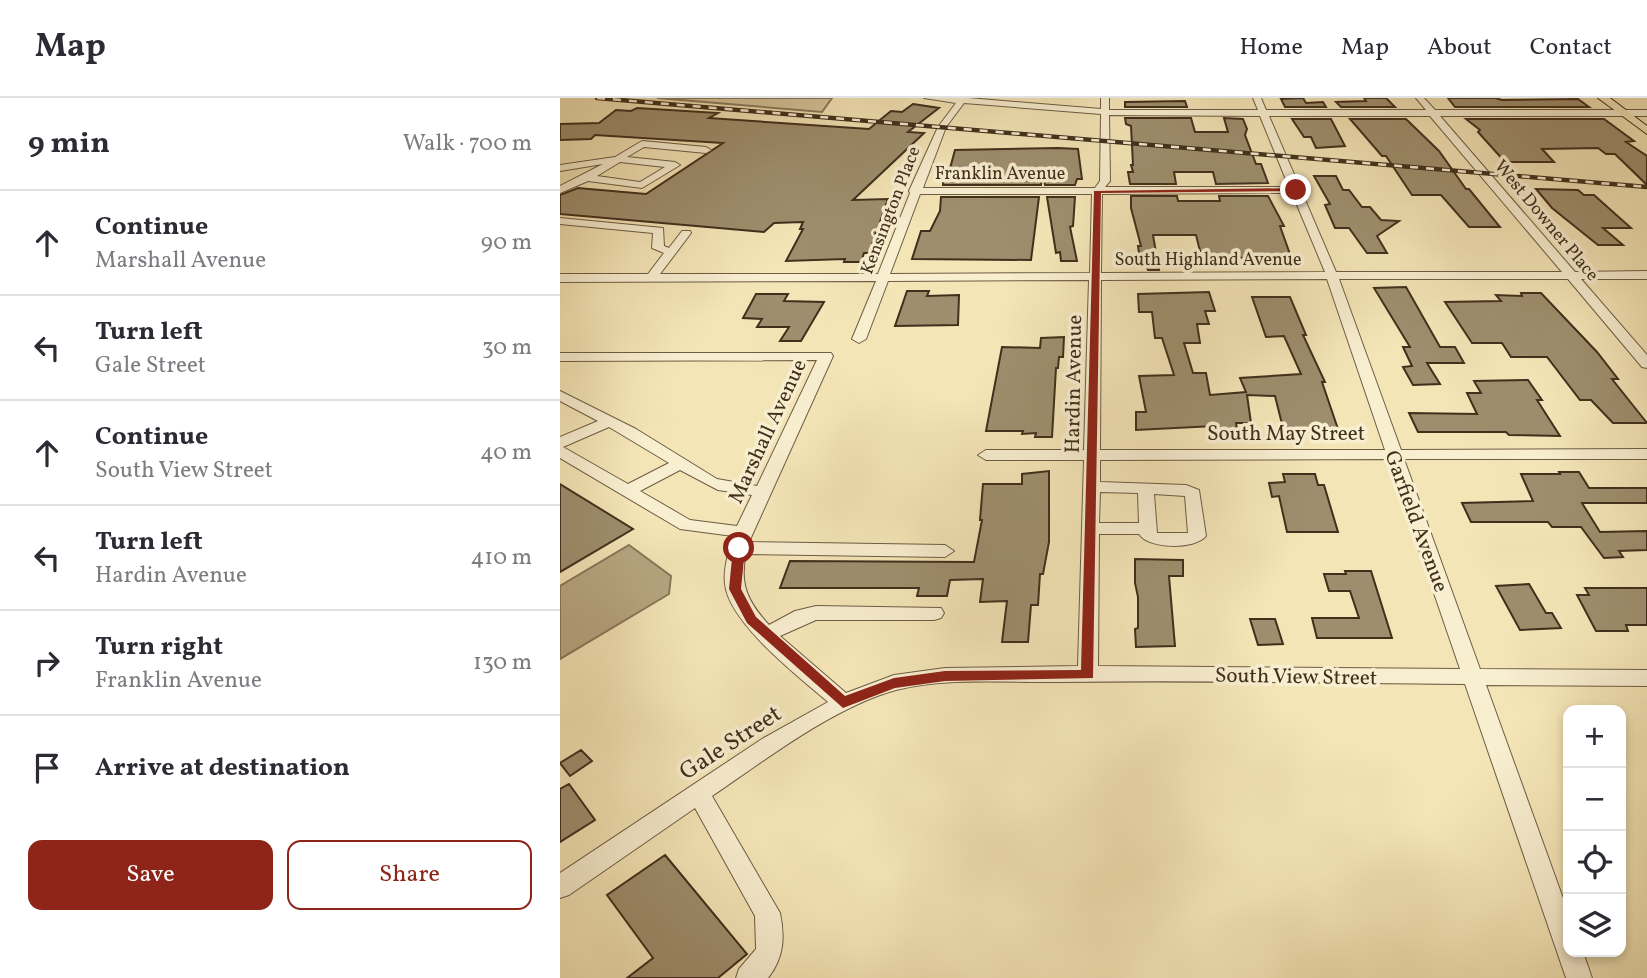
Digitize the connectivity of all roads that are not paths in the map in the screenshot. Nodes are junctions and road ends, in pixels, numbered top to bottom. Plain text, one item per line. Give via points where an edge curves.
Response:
1 (928, 98) edge
2 (1019, 98) edge
3 (1057, 98) edge
4 (1420, 98) edge
5 (1602, 98) edge
6 (963, 99) edge
7 (1008, 101) edge
8 (1105, 105) edge
9 (1260, 106) edge
10 (1433, 113) junction
11 (1622, 113) junction
12 (1647, 113) edge
13 (1647, 131) edge
14 (706, 149) dead end
15 (618, 159) junction
16 (560, 168) edge
17 (587, 178) junction
18 (560, 190) edge
19 (1296, 190) junction
20 (914, 191) junction
21 (1097, 191) junction
22 (560, 220) edge
23 (686, 233) dead end
24 (672, 252) junction
25 (1571, 275) junction
26 (1647, 275) edge
27 (1096, 276) junction
28 (1332, 276) junction
29 (883, 277) junction
30 (560, 278) edge
31 (651, 278) junction
32 (859, 339) dead end
33 (1628, 342) junction
34 (1647, 342) edge
35 (560, 357) edge
36 (1647, 364) edge
37 (560, 395) edge
38 (609, 421) junction
39 (560, 443) edge
40 (560, 451) edge
41 (1092, 454) junction
42 (1393, 454) junction
43 (1647, 454) edge
44 (986, 455) dead end
45 (682, 462) junction
46 (1092, 487) junction
47 (1146, 489) junction
48 (628, 491) junction
49 (761, 491) junction
50 (1091, 528) junction
51 (1147, 528) junction
52 (741, 540) junction
53 (945, 551) dead end
54 (934, 613) dead end
55 (768, 634) junction
56 (1088, 674) junction
57 (945, 676) joint
58 (1474, 678) junction
59 (1647, 678) edge
60 (843, 703) junction
61 (699, 794) junction
62 (560, 887) edge
63 (1563, 933) edge
64 (1572, 957) edge
65 (749, 978) edge
66 (1579, 978) edge

1 - 6 street
2 - 3 street
4 - 10 street, West Downer Place
5 - 11 main road
6 - 7 street
6 - 20 street, Kensington Place via 942,127
7 - 8 street
8 - 9 street
8 - 21 street, Hardin Avenue via 1105,181
9 - 10 street
9 - 19 street, Garfield Avenue
10 - 11 street
10 - 25 street, West Downer Place
11 - 12 street
11 - 13 main road
14 - 15 street via 642,144
15 - 16 street
15 - 17 street
15 - 17 street via 675,164 642,185
17 - 18 street
19 - 21 street, Franklin Avenue
19 - 28 street, Garfield Avenue
20 - 21 street, Franklin Avenue
20 - 29 street, Kensington Place
21 - 27 street, Hardin Avenue
22 - 24 street via 659,230 658,248
23 - 24 street
24 - 31 street
25 - 26 street, South Highland Avenue
25 - 28 street, South Highland Avenue
25 - 33 street, West Downer Place
27 - 28 street, South Highland Avenue
27 - 29 street, South Highland Avenue
27 - 41 street, Hardin Avenue
28 - 42 street, Garfield Avenue
29 - 31 street, South Highland Avenue
29 - 32 street, Kensington Place
30 - 31 street, South Highland Avenue
33 - 34 street
33 - 36 street, West Downer Place
35 - 49 street, Marshall Avenue via 826,356
37 - 38 street
38 - 39 street
38 - 45 street
40 - 48 street
41 - 42 street, South May Street
41 - 44 street, South May Street
41 - 46 street, Hardin Avenue
42 - 43 street, South May Street
42 - 58 street, Garfield Avenue
45 - 48 street
45 - 49 street via 723,487
46 - 47 street
46 - 50 street, Hardin Avenue
47 - 51 street
47 - 51 street via 1186,489 1193,494 1197,536 1153,539
48 - 52 street via 687,525
49 - 52 street, Marshall Avenue
50 - 51 street
50 - 56 street, Hardin Avenue
52 - 53 street
52 - 55 street, Marshall Avenue via 735,589 751,620
54 - 55 street via 816,613
55 - 60 street, Marshall Avenue
56 - 57 street, South View Street
56 - 58 street, South View Street
57 - 60 street, Gale Street via 894,683
58 - 59 street, South View Street
58 - 63 street, Garfield Avenue
60 - 61 street, Gale Street
61 - 62 street, Gale Street
61 - 65 street via 767,913 772,933 770,954
64 - 66 street, Garfield Avenue

